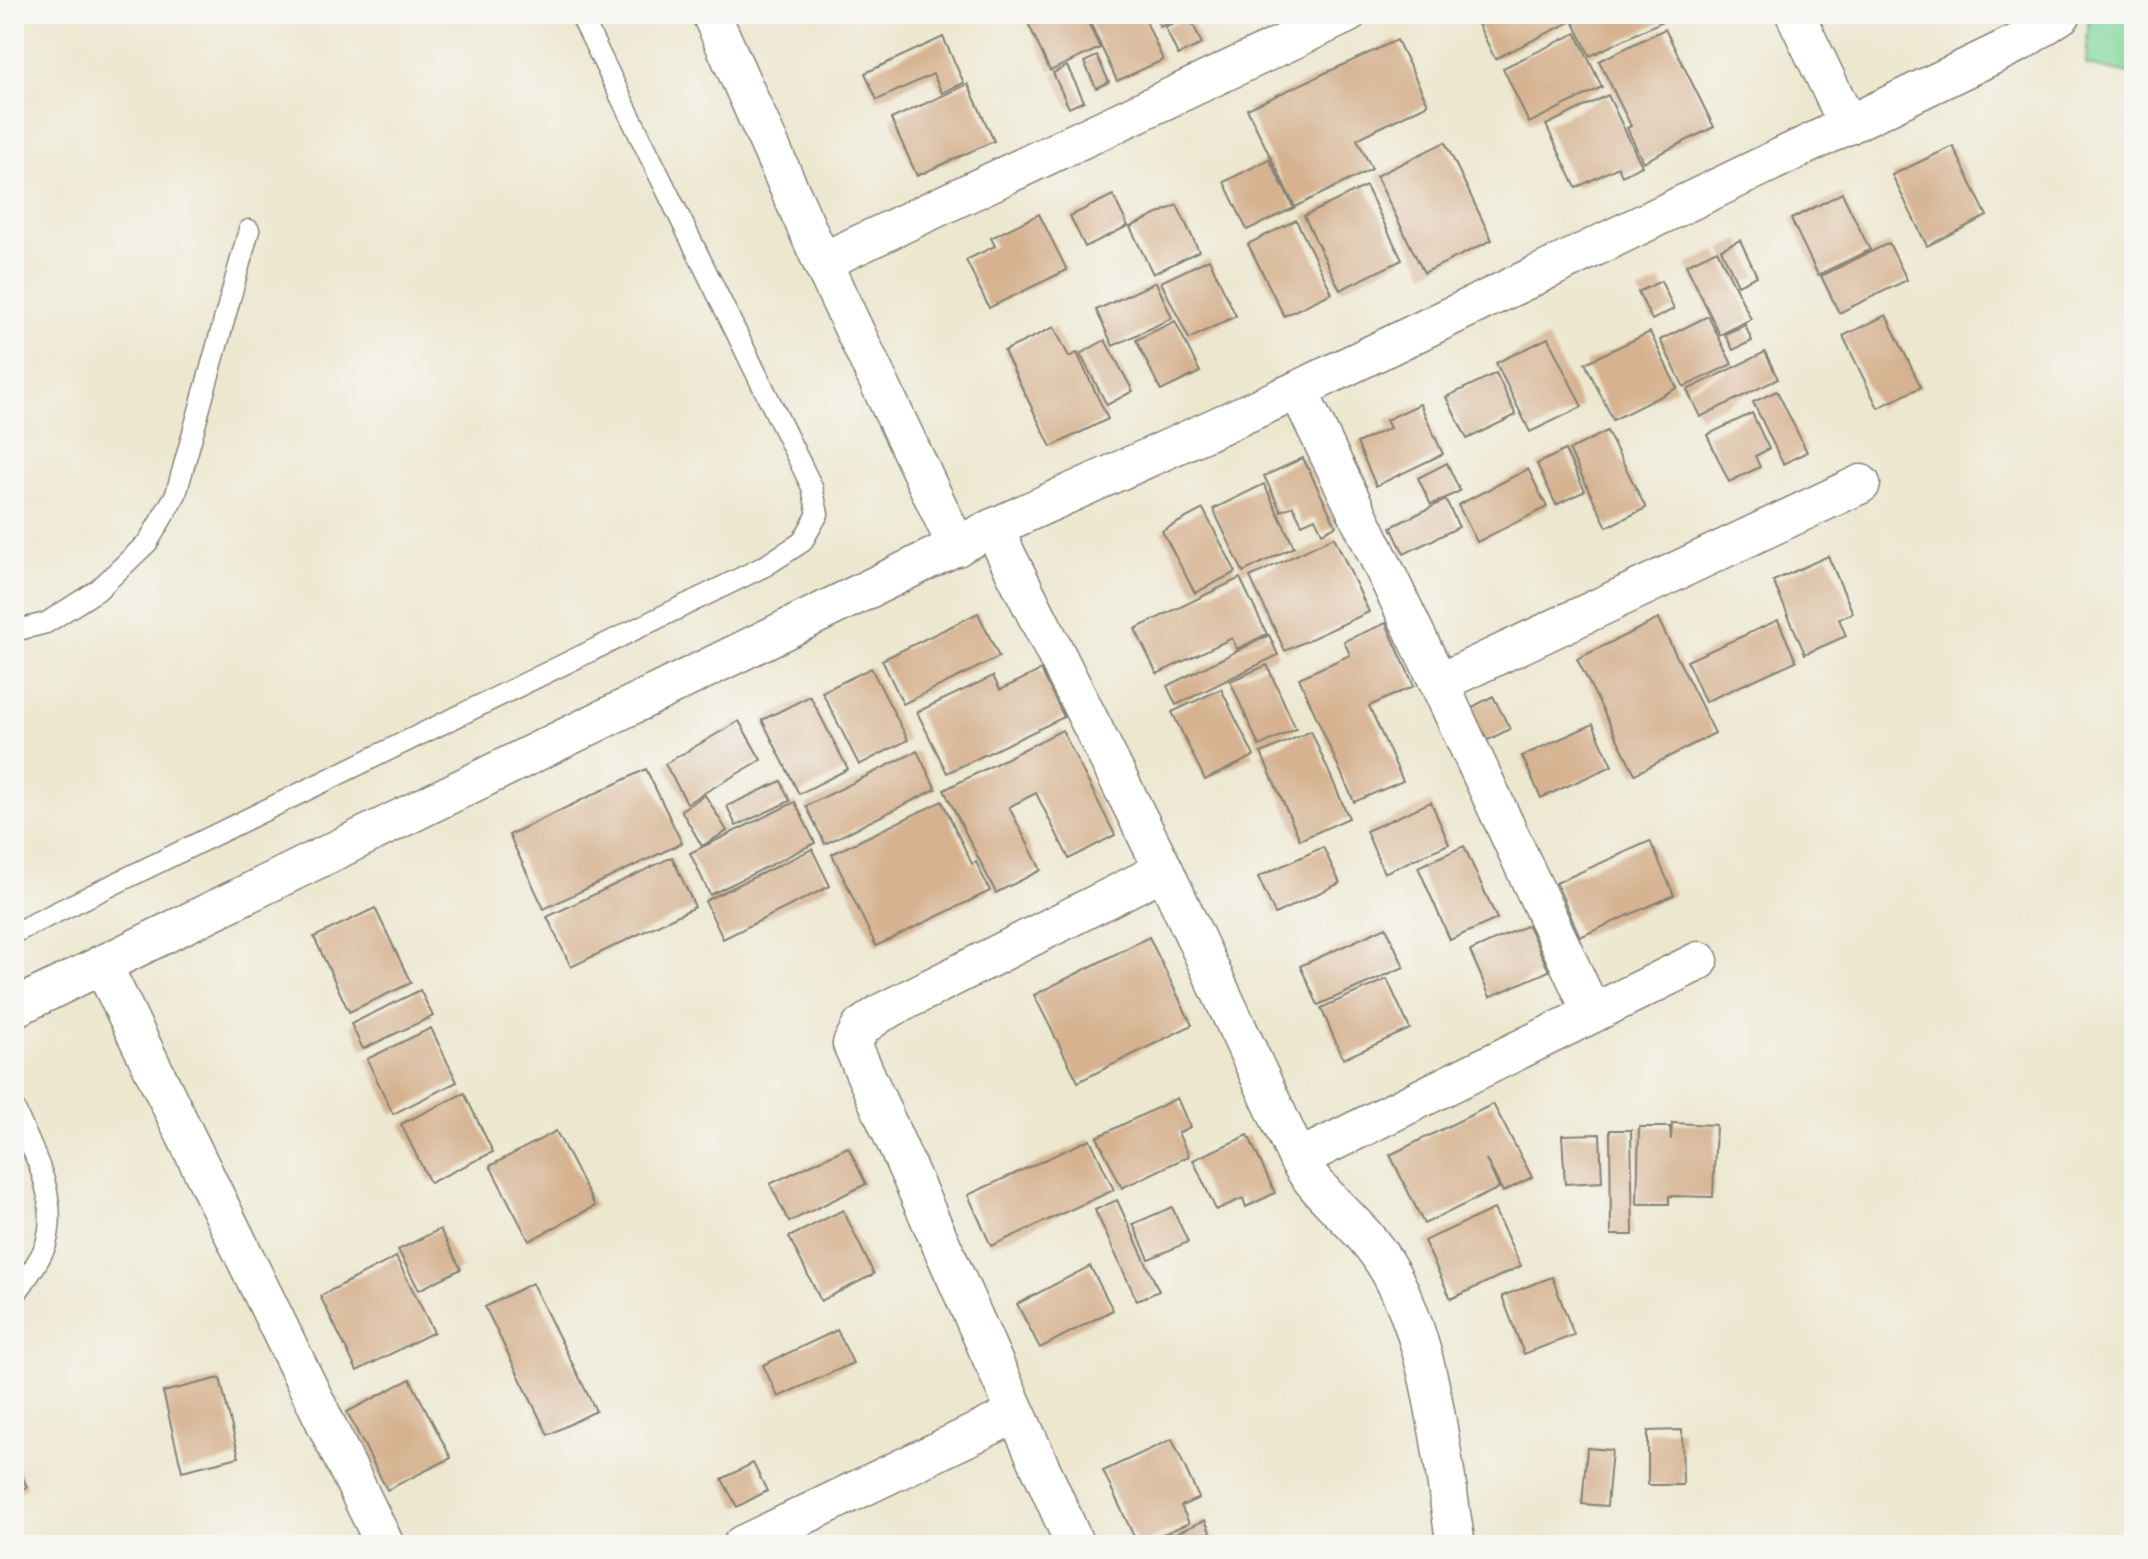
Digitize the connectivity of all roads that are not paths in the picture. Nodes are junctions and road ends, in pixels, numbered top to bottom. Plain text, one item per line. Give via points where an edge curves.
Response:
1 (580, 14) edge
2 (711, 14) edge
3 (1347, 14) edge
4 (1795, 14) edge
5 (2062, 14) edge
6 (1848, 125) junction
7 (249, 230) dead end
8 (822, 262) junction
9 (1298, 390) junction
10 (1861, 484) dead end
11 (993, 528) junction
12 (957, 547) junction
13 (14, 631) edge
14 (1439, 683) junction
15 (1164, 870) junction
16 (14, 933) edge
17 (1699, 961) dead end
18 (102, 964) junction
19 (14, 1008) edge
20 (1592, 1013) junction
21 (14, 1108) edge
22 (1298, 1159) junction
23 (14, 1297) edge
24 (1015, 1414) junction
25 (385, 1545) edge
26 (742, 1545) edge
27 (1075, 1545) edge
28 (1456, 1545) edge

1 - 16 lane via 812,487 818,514 802,542 765,566
2 - 8 street
3 - 8 street
4 - 6 street
5 - 6 street via 2020,42
6 - 9 street
7 - 13 lane via 176,494 148,542 98,590 46,623
8 - 12 street
9 - 11 street
9 - 14 street
10 - 14 street
11 - 12 street
11 - 15 street
12 - 18 street
14 - 20 street
15 - 22 street
15 - 24 street via 881,1013 861,1027 852,1044
17 - 20 street
18 - 19 street
18 - 25 street
20 - 22 street
21 - 23 lane via 43,1174 50,1214 45,1246
22 - 28 street via 1314,1187 1385,1262 1407,1311 1425,1368
24 - 26 street
24 - 27 street

